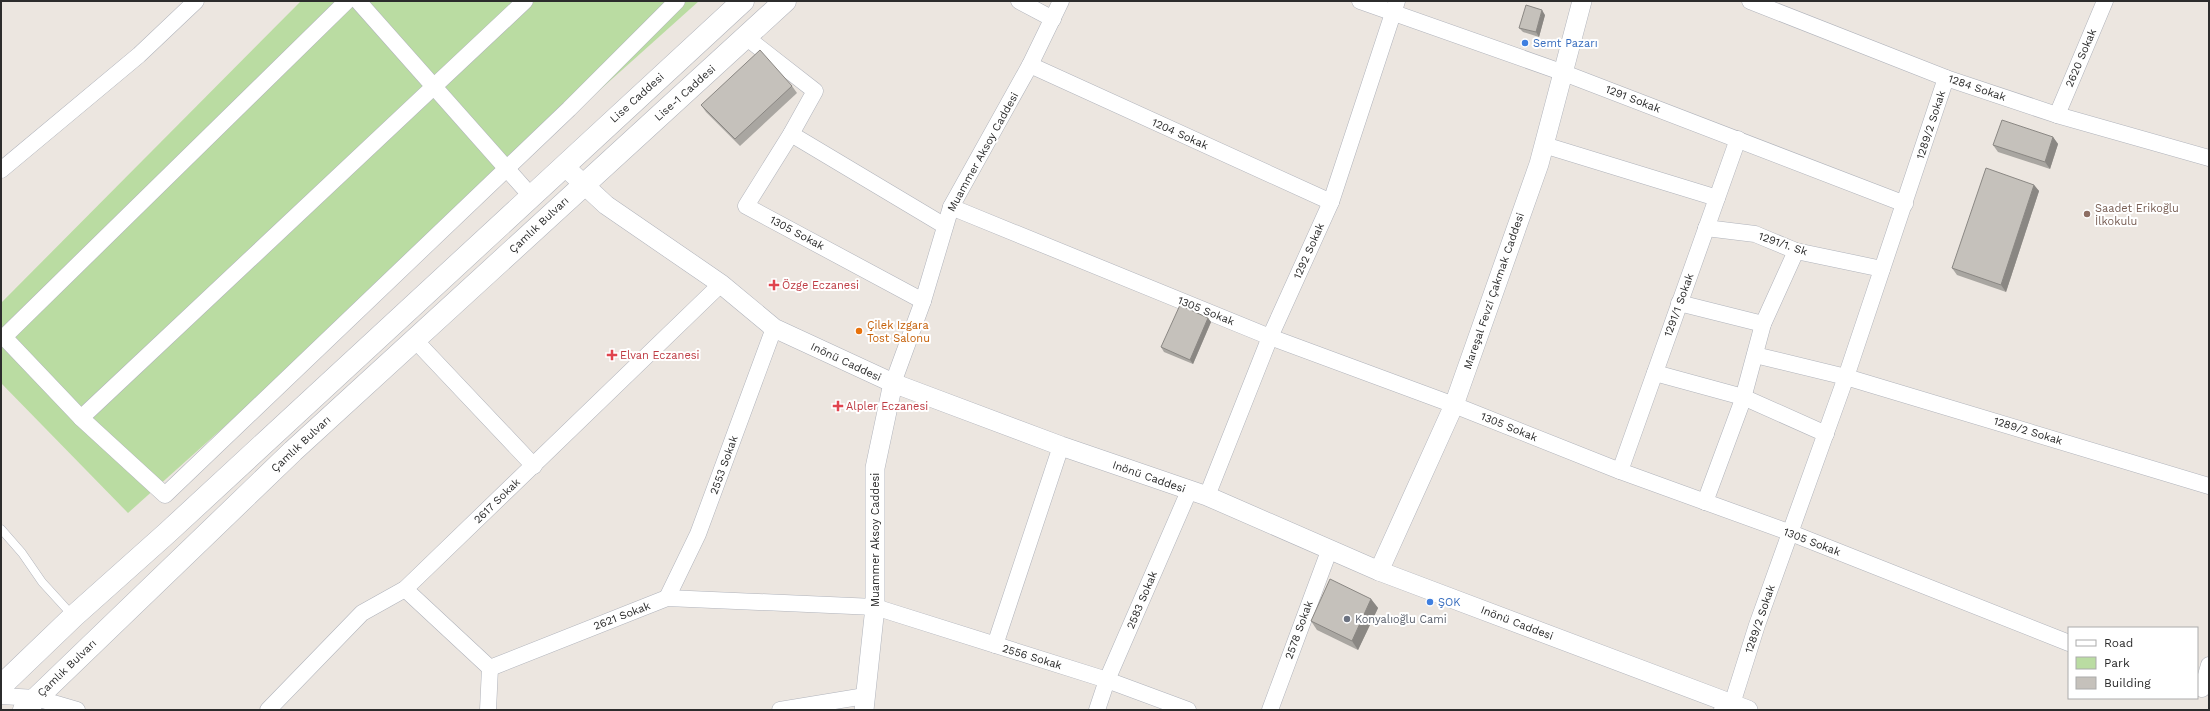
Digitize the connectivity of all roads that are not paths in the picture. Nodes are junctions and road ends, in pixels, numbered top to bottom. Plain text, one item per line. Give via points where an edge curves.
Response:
1 (196, 1) edge
2 (347, 1) edge
3 (358, 1) edge
4 (525, 1) edge
5 (677, 1) edge
6 (744, 1) edge
7 (785, 1) edge
8 (1019, 1) edge
9 (1061, 1) edge
10 (1360, 1) edge
11 (1582, 1) edge
12 (1750, 1) edge
13 (2105, 1) edge
14 (1395, 7) edge
15 (1053, 19) junction
16 (747, 38) junction
17 (1030, 65) junction
18 (1564, 73) junction
19 (1946, 78) junction
20 (434, 87) junction
21 (2057, 115) junction
22 (791, 134) junction
23 (1738, 139) junction
24 (1544, 145) junction
25 (2209, 158) edge
26 (564, 166) junction
27 (506, 168) junction
28 (1, 170) edge
29 (583, 184) junction
30 (530, 196) junction
31 (1717, 198) junction
32 (1331, 202) junction
33 (1904, 204) junction
34 (951, 207) junction
35 (945, 226) junction
36 (1706, 228) junction
37 (1796, 251) junction
38 (1882, 269) junction
39 (721, 284) junction
40 (923, 301) junction
41 (1679, 303) junction
42 (1763, 324) junction
43 (774, 328) junction
44 (1270, 337) junction
45 (414, 339) junction
46 (1755, 355) junction
47 (1654, 374) junction
48 (1846, 377) junction
49 (893, 383) junction
50 (1743, 397) junction
51 (1454, 405) junction
52 (81, 418) junction
53 (1826, 434) junction
54 (1061, 446) junction
55 (534, 466) junction
56 (1620, 471) junction
57 (2209, 486) edge
58 (1198, 494) junction
59 (1705, 502) junction
60 (1, 529) edge
61 (1790, 533) junction
62 (1329, 551) junction
63 (1379, 571) junction
64 (405, 589) junction
65 (667, 598) junction
66 (875, 607) junction
67 (74, 616) junction
68 (2068, 643) edge
69 (995, 645) junction
70 (2209, 665) edge
71 (490, 668) junction
72 (1107, 680) junction
73 (1, 686) edge
74 (2203, 689) edge
75 (1, 696) edge
76 (865, 703) edge
77 (30, 704) edge
78 (1734, 708) edge
79 (77, 710) edge
80 (268, 710) edge
81 (488, 710) edge
82 (780, 710) edge
83 (1098, 710) edge
84 (1188, 710) edge
85 (1270, 710) edge

1 - 28 street via 139,55
2 - 52 street via 4,337
3 - 20 street
4 - 20 street
5 - 27 street
6 - 26 main road, Lise Caddesi
7 - 16 main road, Lise-1 Caddesi
8 - 15 street
9 - 15 street, Muammer Aksoy Caddesi
10 - 14 street, 1291 Sokak
11 - 18 street, Mareşal Fevzi Çakmak Caddesi
12 - 19 street, 1284 Sokak
13 - 21 street, 2620 Sokak
14 - 18 street, 1291 Sokak
14 - 32 street, 1292 Sokak
15 - 17 street, Muammer Aksoy Caddesi
16 - 22 street, 1305 Sokak via 815,91
16 - 29 main road, Lise-1 Caddesi
17 - 32 street, 1204 Sokak
17 - 34 street, Muammer Aksoy Caddesi
18 - 23 street, 1291 Sokak
18 - 24 street, Mareşal Fevzi Çakmak Caddesi
19 - 21 street, 1284 Sokak
19 - 33 street, 1289/2 Sokak
20 - 27 street
20 - 52 street
21 - 25 street, 1284 Sokak
22 - 35 street
22 - 40 street, 1305 Sokak via 746,206
23 - 31 street, 1291/1 Sokak
23 - 33 street, 1291 Sokak
24 - 31 street
24 - 51 street, Mareşal Fevzi Çakmak Caddesi
26 - 29 street, Inönü Caddesi
26 - 30 main road, Lise Caddesi
27 - 30 street
27 - 52 street via 165,495
29 - 39 street, Inönü Caddesi via 606,205
29 - 45 main road, Çamlık Bulvarı
30 - 67 main road
31 - 36 street, 1291/1 Sokak
32 - 44 street, 1292 Sokak
33 - 38 street, 1289/2 Sokak
34 - 35 street, Muammer Aksoy Caddesi
34 - 44 street, 1305 Sokak
35 - 40 street, Muammer Aksoy Caddesi
36 - 37 street, 1291/1. Sk via 1756,234
36 - 41 street, 1291/1 Sokak
37 - 38 street, 1291/1. Sk
37 - 42 street
38 - 48 street, 1289/2 Sokak
39 - 43 street, Inönü Caddesi
39 - 55 street, 2617 Sokak
40 - 49 street, Muammer Aksoy Caddesi
41 - 42 street
41 - 47 street, 1291/1 Sokak
42 - 46 street
43 - 49 street, Inönü Caddesi
43 - 65 street, 2553 Sokak via 698,534
44 - 51 street, 1305 Sokak
44 - 58 street, 1292 Sokak
45 - 55 street
45 - 77 main road, Çamlık Bulvarı via 293,451
46 - 48 street
46 - 50 street
47 - 50 street
47 - 56 street, 1291/1 Sokak
48 - 53 street, 1289/2 Sokak
48 - 57 street, 1289/2 Sokak
49 - 54 street, Inönü Caddesi
49 - 66 street, Muammer Aksoy Caddesi via 875,468
50 - 53 street
50 - 59 street
51 - 56 street, 1305 Sokak
51 - 63 street, Mareşal Fevzi Çakmak Caddesi
53 - 61 street, 1289/2 Sokak
54 - 58 street, Inönü Caddesi
54 - 69 street
55 - 64 street, 2617 Sokak
56 - 59 street, 1305 Sokak
58 - 62 street, Inönü Caddesi
58 - 72 street, 2583 Sokak
59 - 61 street, 1305 Sokak
60 - 67 lane via 42,582
61 - 68 street, 1305 Sokak
61 - 78 street, 1289/2 Sokak
62 - 63 street, Inönü Caddesi
62 - 85 street, 2578 Sokak
63 - 78 street, Inönü Caddesi
64 - 71 street
64 - 80 street, 2617 Sokak via 362,613
65 - 66 street, 2621 Sokak
65 - 71 street, 2621 Sokak
66 - 69 street, 2556 Sokak
66 - 76 street, Muammer Aksoy Caddesi
67 - 73 main road
69 - 72 street, 2556 Sokak
70 - 74 street
71 - 81 street
72 - 83 street, 2583 Sokak
72 - 84 street, 2556 Sokak
75 - 77 street
76 - 82 street
77 - 79 street

